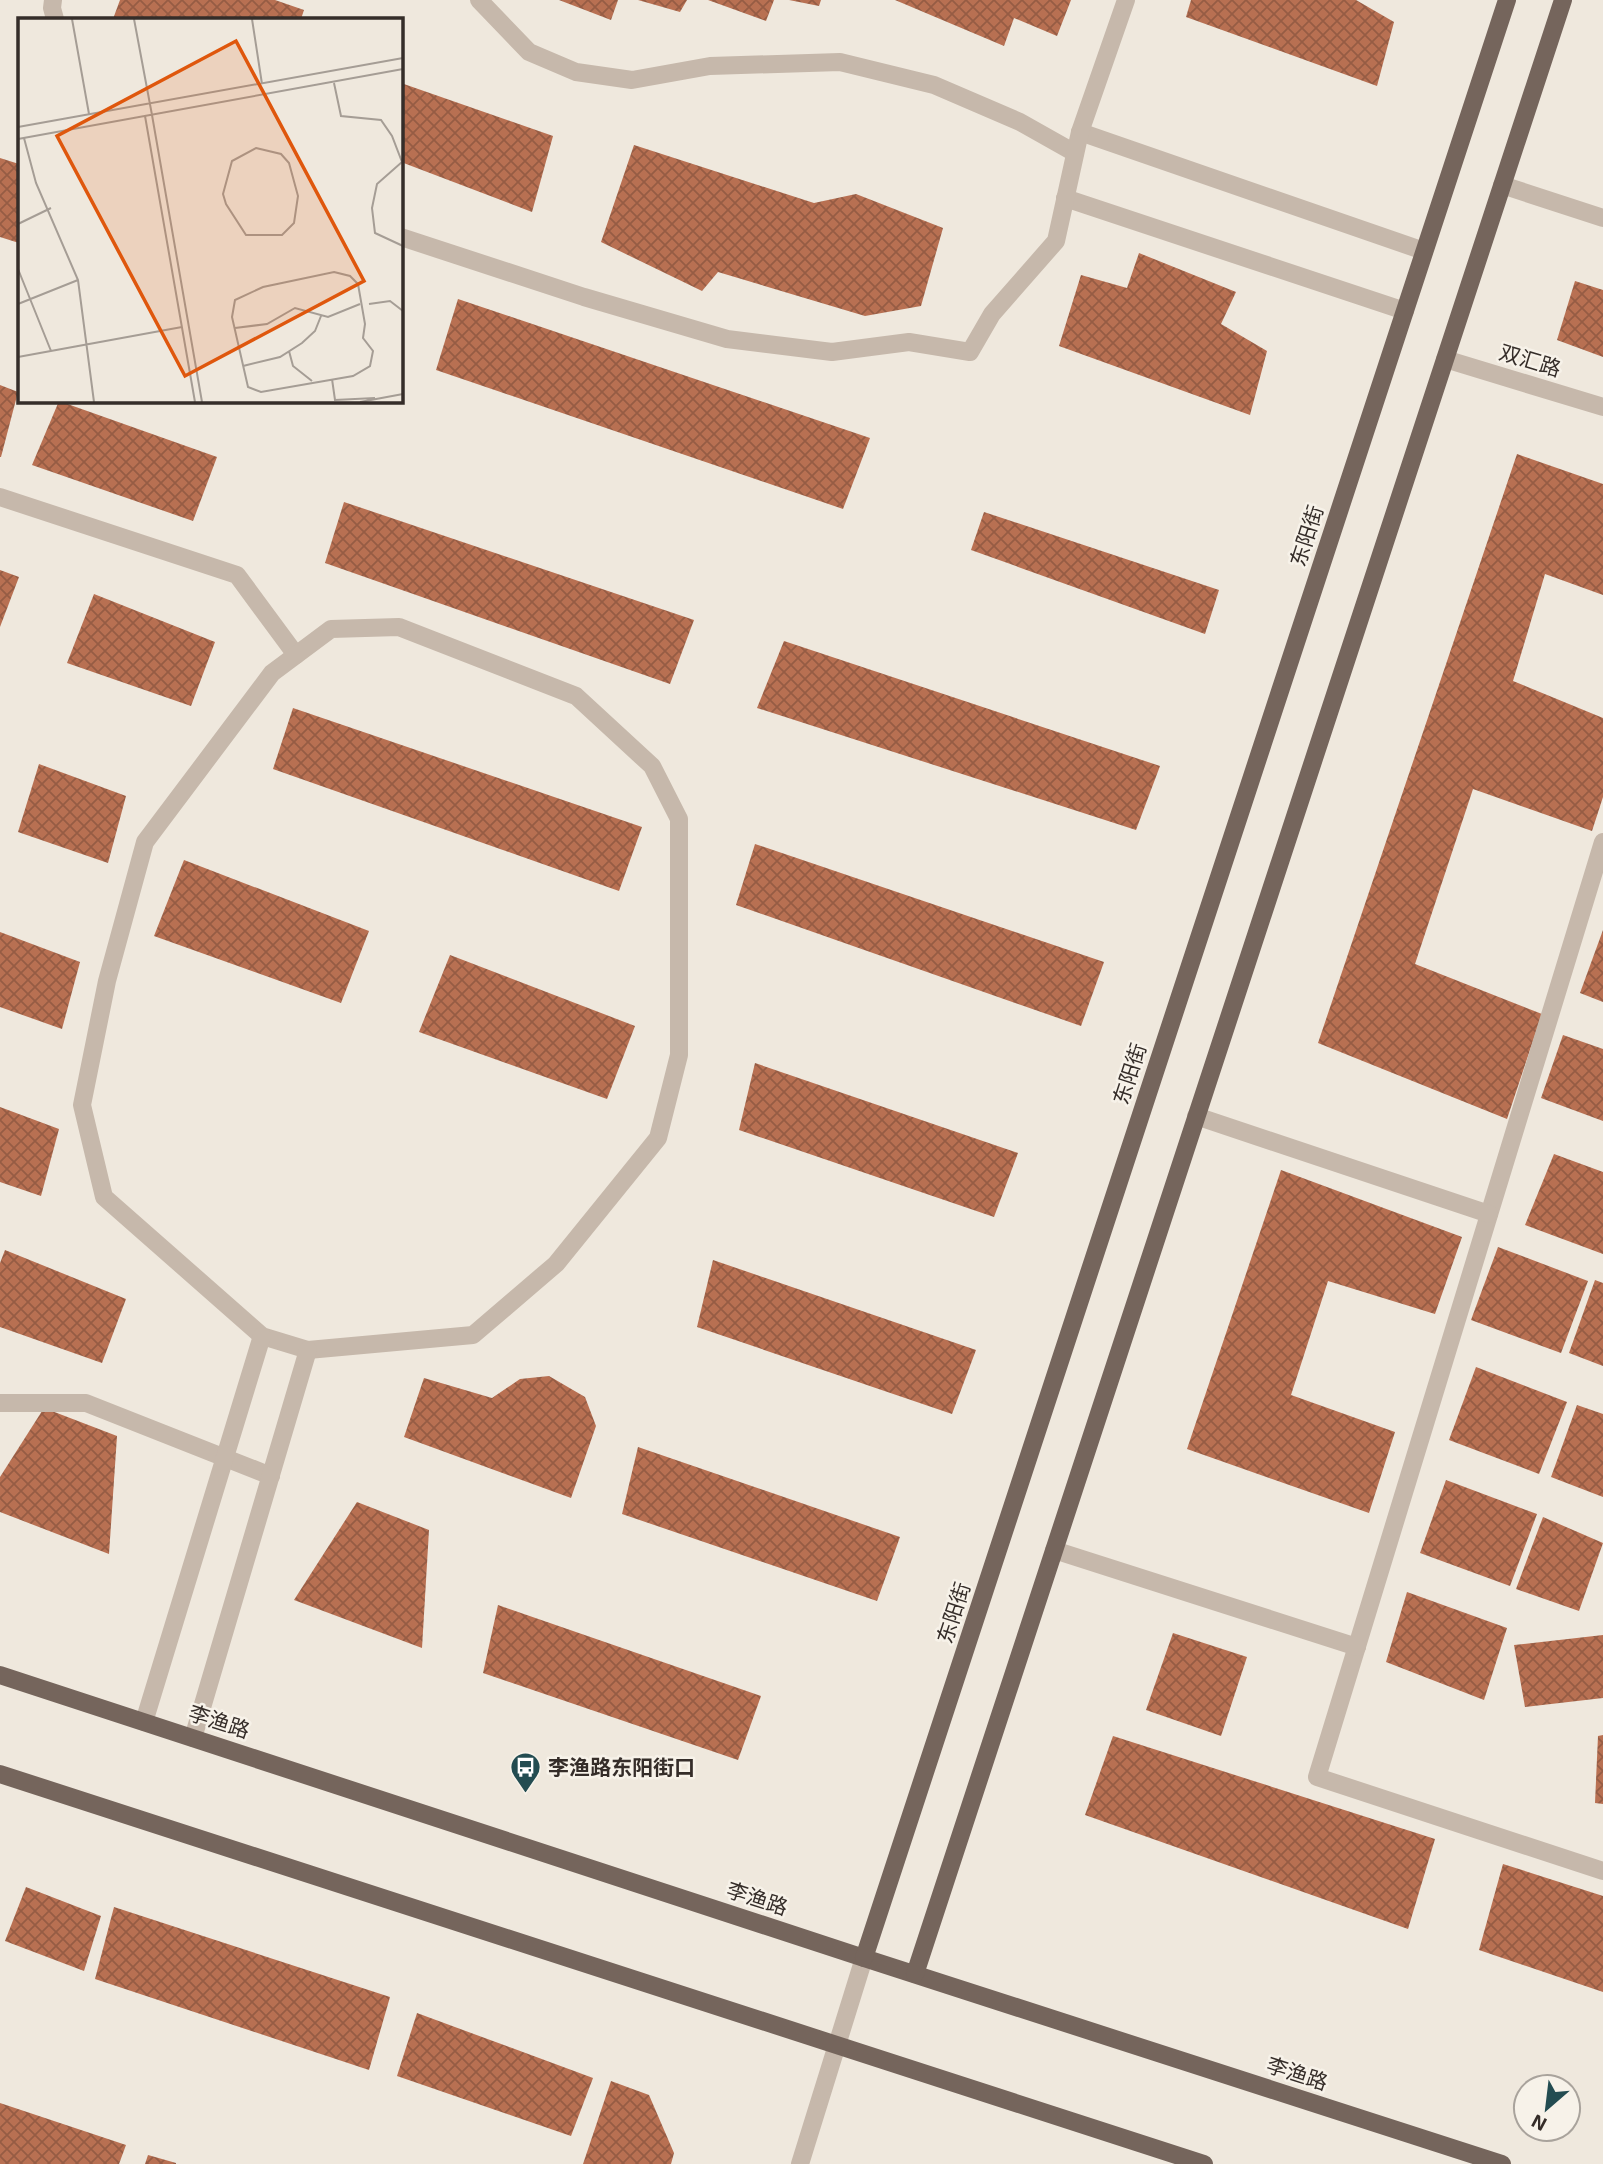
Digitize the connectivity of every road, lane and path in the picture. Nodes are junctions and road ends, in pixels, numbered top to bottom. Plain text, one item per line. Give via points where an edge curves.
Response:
1 (53, 0) edge
2 (479, 0) edge
3 (1126, 0) edge
4 (1507, 0) edge
5 (1563, 0) edge
6 (55, 18) edge
7 (1080, 132) junction
8 (1075, 153) junction
9 (1502, 185) junction
10 (1065, 198) junction
11 (1603, 218) edge
12 (402, 237) edge
13 (1424, 251) junction
14 (1405, 311) junction
15 (1445, 359) junction
16 (1603, 407) edge
17 (0, 497) edge
18 (296, 655) junction
19 (1603, 842) edge
20 (1196, 1116) junction
21 (1489, 1214) junction
22 (262, 1336) junction
23 (308, 1350) junction
24 (0, 1403) edge
25 (225, 1457) junction
26 (271, 1476) junction
27 (1054, 1550) junction
28 (1357, 1647) junction
29 (0, 1675) edge
30 (144, 1722) junction
31 (192, 1738) junction
32 (0, 1774) edge
33 (1603, 1871) edge
34 (864, 1958) junction
35 (915, 1974) junction
36 (838, 2045) junction
37 (800, 2164) edge
38 (1204, 2164) edge
39 (1502, 2164) edge

1 - 6 street
2 - 8 street via 529,52 576,72 632,80 710,66 840,62 934,85 1020,122
3 - 7 street
4 - 13 main road, 东阳街
5 - 9 main road
7 - 8 street
7 - 13 street
8 - 10 street
9 - 11 street
9 - 15 main road
10 - 12 street via 1056,241 992,314 970,352 909,342 832,352 727,338
10 - 14 street
13 - 14 main road, 东阳街
14 - 34 main road, 东阳街
15 - 16 street, 双汇路
15 - 20 main road
17 - 18 street via 237,575
18 - 22 street via 272,673 145,842 107,981 82,1105 104,1197
18 - 23 street via 331,629 399,627 576,696 652,766 679,819 679,1055 658,1138 556,1264 473,1335
19 - 21 street
20 - 21 street
20 - 27 main road
21 - 28 street
22 - 23 street
22 - 25 street
23 - 26 street
24 - 25 street via 86,1403
25 - 26 street
25 - 30 street
26 - 31 street
27 - 28 street
27 - 35 main road
28 - 33 street via 1317,1777
29 - 30 main road, 李渔路
30 - 31 main road, 李渔路
31 - 34 main road, 李渔路
32 - 36 main road
34 - 35 main road, 李渔路
34 - 36 street, 东阳街
35 - 39 main road, 李渔路
36 - 37 street, 东阳街
36 - 38 main road

